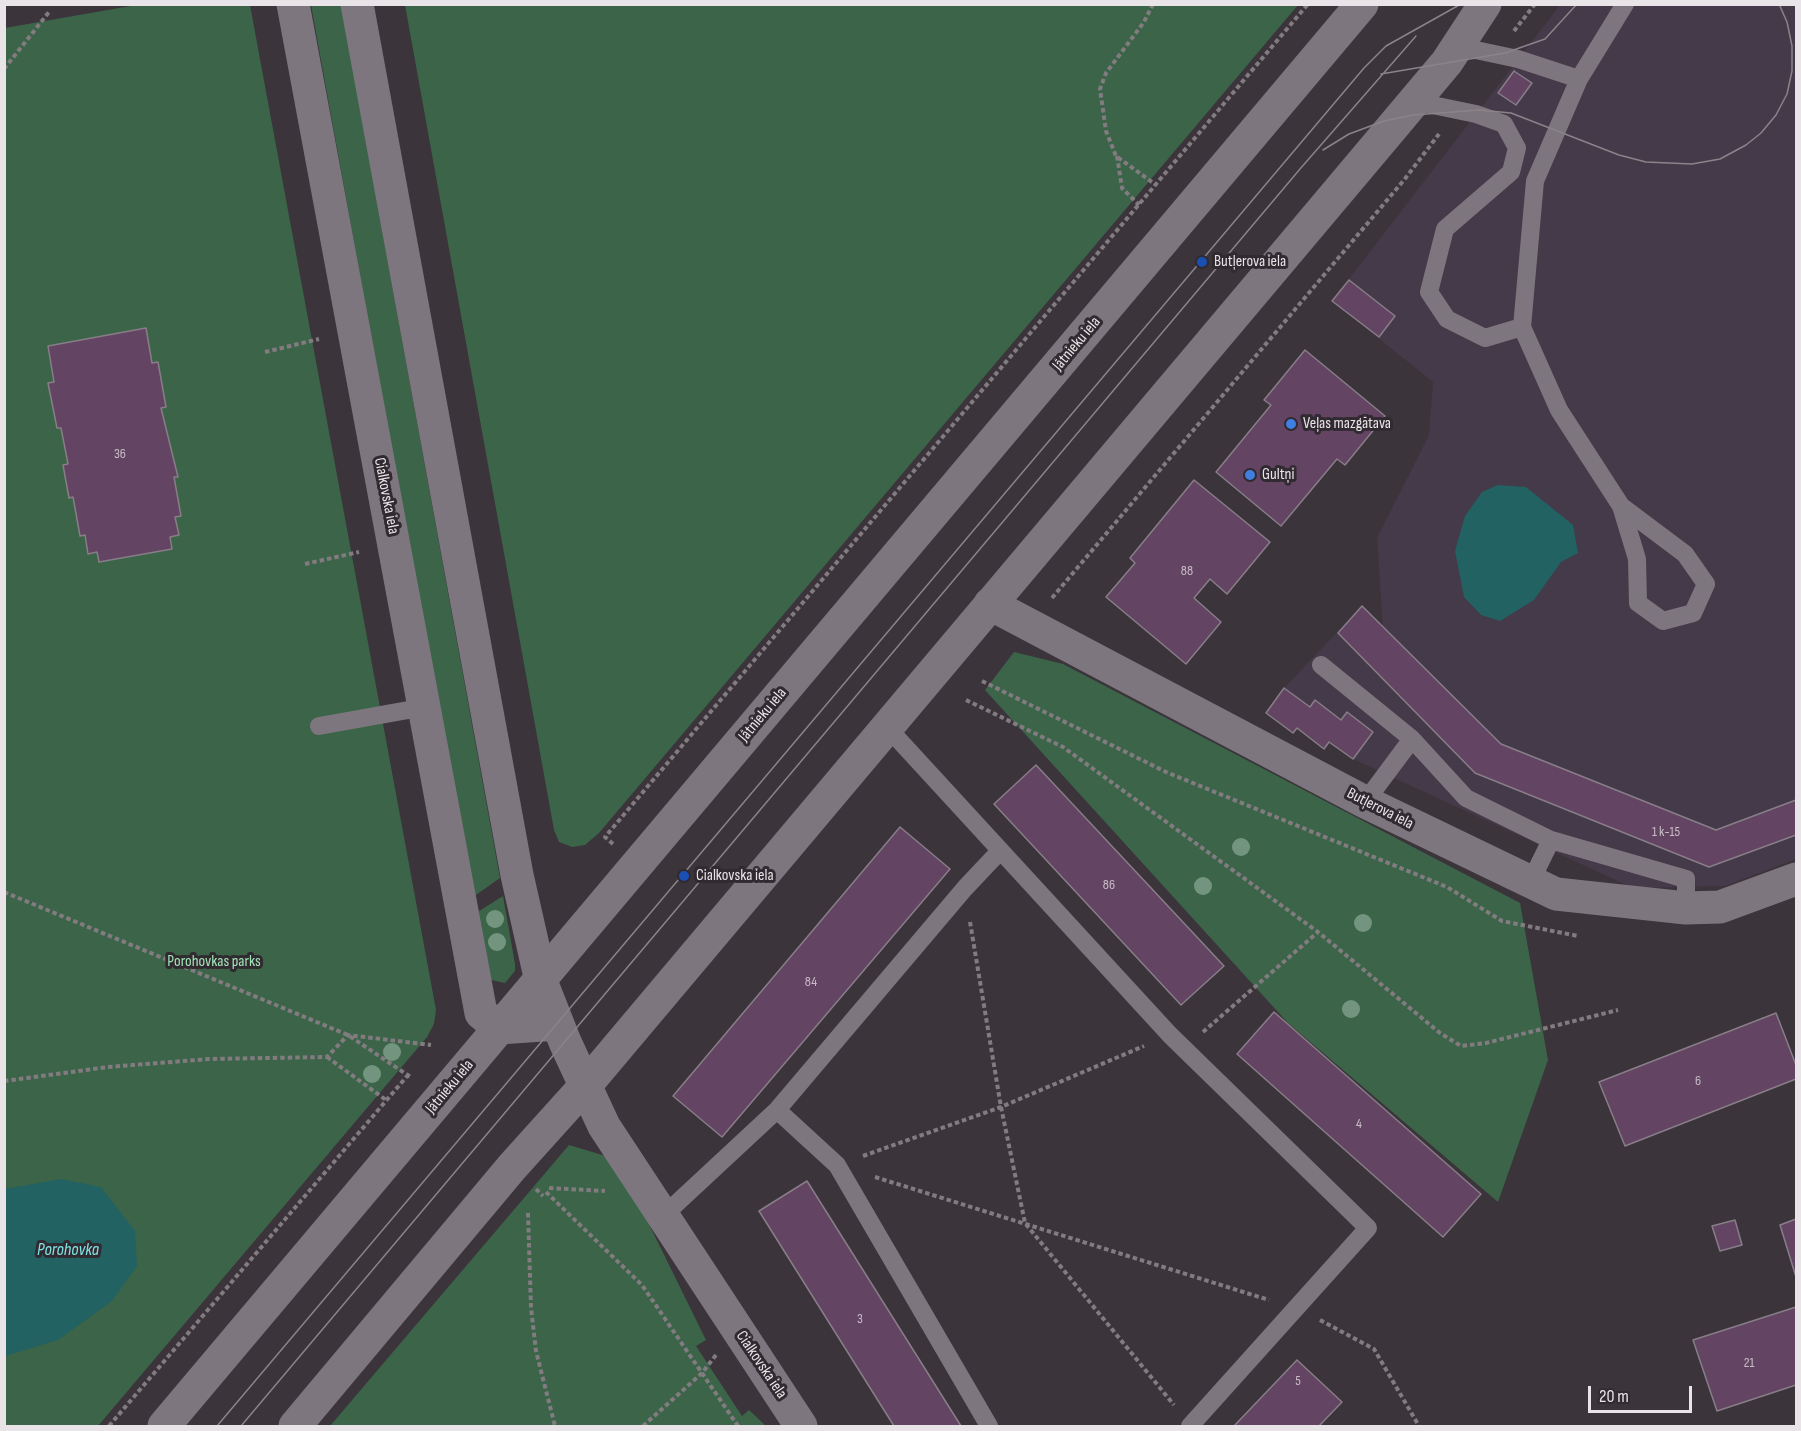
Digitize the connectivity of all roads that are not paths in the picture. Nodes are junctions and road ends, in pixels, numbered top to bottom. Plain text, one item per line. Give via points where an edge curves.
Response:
1 (293, 4) edge
2 (357, 4) edge
3 (1362, 4) edge
4 (1485, 4) edge
5 (1625, 4) edge
6 (1457, 46) junction
7 (1579, 79) junction
8 (1413, 102) junction
9 (1522, 327) junction
10 (1621, 506) junction
11 (990, 604) junction
12 (1321, 665) dead end
13 (426, 707) junction
14 (319, 726) dead end
15 (887, 727) junction
16 (1412, 739) junction
17 (1365, 802) junction
18 (1551, 840) junction
19 (999, 852) junction
20 (1797, 879) edge
21 (1530, 883) junction
22 (1686, 908) junction
23 (541, 981) junction
24 (557, 1024) junction
25 (499, 1028) junction
26 (585, 1086) junction
27 (777, 1110) junction
28 (663, 1216) junction
29 (164, 1426) edge
30 (295, 1426) edge
31 (801, 1426) edge
32 (989, 1426) edge
33 (1190, 1426) edge

1 - 13 street, Cialkovska iela
2 - 23 street, Cialkovska iela via 517,875
3 - 23 street, Jātnieku iela
4 - 6 street
5 - 7 lane
6 - 7 lane
6 - 8 street
7 - 9 lane via 1535,181
8 - 9 lane via 1504,124 1517,148 1511,172 1444,229 1430,292 1447,319 1485,338
8 - 11 street
9 - 10 lane via 1559,410
10 - 10 lane via 1685,554 1706,584 1694,613 1663,621 1638,603 1637,559
11 - 15 street
11 - 17 street, Butļerova iela
12 - 16 lane
13 - 14 lane
13 - 25 street, Cialkovska iela via 481,1013
15 - 19 lane
15 - 26 street
16 - 17 lane
16 - 18 lane via 1466,798
17 - 21 street, Butļerova iela
18 - 21 lane
18 - 22 lane via 1686,879
19 - 27 lane
19 - 33 lane via 1170,1035 1368,1228
20 - 22 street, Butļerova iela via 1720,907
21 - 22 street, Butļerova iela via 1556,894
23 - 24 street, Cialkovska iela
23 - 25 street, Jātnieku iela
24 - 25 street
24 - 26 street, Cialkovska iela
25 - 29 street, Jātnieku iela
26 - 28 street, Cialkovska iela via 604,1126
26 - 30 street
27 - 28 lane
27 - 32 lane via 837,1165
28 - 31 street, Cialkovska iela

